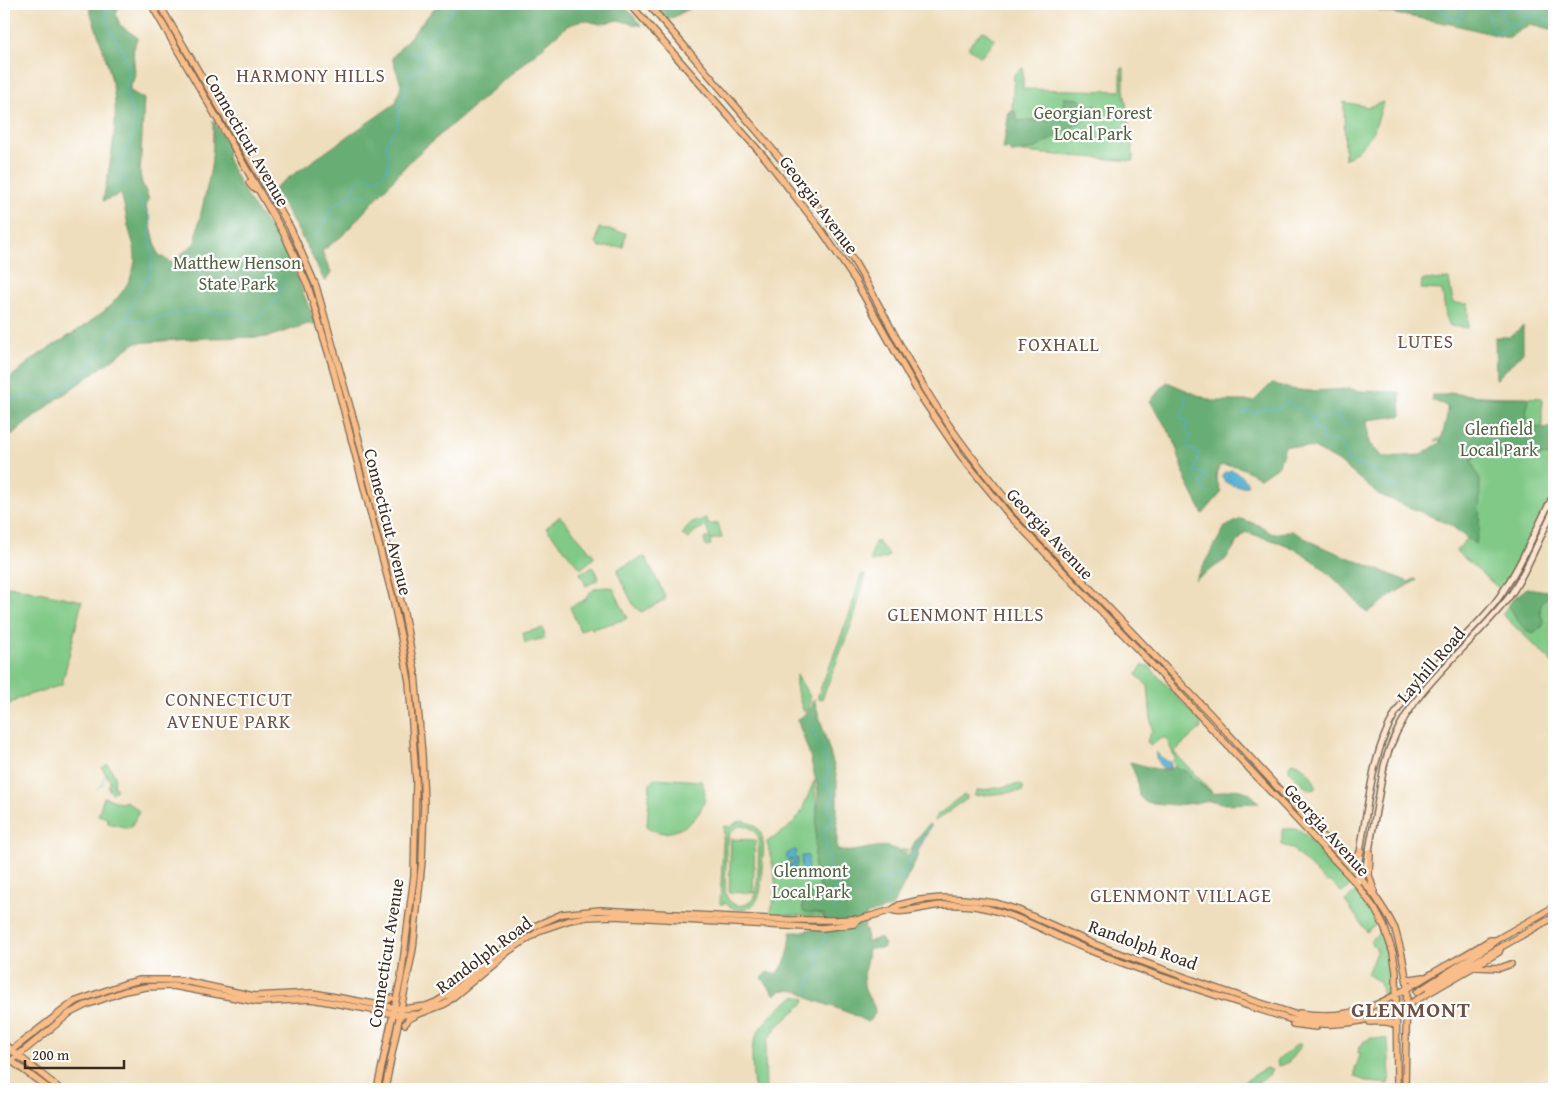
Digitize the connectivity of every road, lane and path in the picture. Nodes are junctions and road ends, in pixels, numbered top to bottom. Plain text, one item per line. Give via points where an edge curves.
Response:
1 (151, 4) edge
2 (160, 4) edge
3 (630, 4) edge
4 (648, 4) edge
5 (246, 162) junction
6 (249, 183) dead end
7 (260, 192) junction
8 (1554, 494) edge
9 (1554, 509) edge
10 (1361, 850) junction
11 (1370, 852) junction
12 (1343, 860) junction
13 (1358, 879) junction
14 (1375, 896) junction
15 (1554, 907) edge
16 (892, 910) junction
17 (1554, 917) edge
18 (857, 920) junction
19 (1496, 940) junction
20 (1501, 947) junction
21 (1511, 964) dead end
22 (1467, 971) junction
23 (1406, 976) junction
24 (1428, 976) junction
25 (1407, 989) junction
26 (1396, 996) junction
27 (391, 998) dead end
28 (1229, 999) junction
29 (381, 1005) junction
30 (1263, 1005) junction
31 (1406, 1006) junction
32 (394, 1011) junction
33 (1396, 1011) junction
34 (402, 1012) junction
35 (417, 1015) junction
36 (1370, 1022) junction
37 (405, 1024) dead end
38 (1396, 1026) junction
39 (4, 1044) edge
40 (11, 1050) junction
41 (4, 1055) edge
42 (18, 1056) junction
43 (11, 1060) junction
44 (4, 1067) edge
45 (50, 1089) edge
46 (60, 1089) edge
47 (377, 1089) edge
48 (385, 1089) edge
49 (1397, 1089) edge
50 (1405, 1089) edge

1 - 5 main road, Connecticut Avenue
2 - 5 main road, Connecticut Avenue
3 - 13 main road, Georgia Avenue via 766,159 822,231 856,280 919,394 987,489
4 - 12 main road, Georgia Avenue via 774,150 823,213 867,283 917,376 950,428 991,481
5 - 7 main road, Connecticut Avenue
5 - 34 main road, Connecticut Avenue via 291,229 316,286 395,576 415,673 424,781 422,861 413,949
6 - 7 main road
7 - 32 main road, Connecticut Avenue via 284,234 311,294 330,356 392,595 409,682 416,780 414,876 407,941
8 - 10 main road, Layhill Road via 1508,585 1495,603 1425,674 1394,715 1378,755
9 - 11 main road, Layhill Road via 1511,596 1437,674 1399,726 1384,766
10 - 12 main road via 1354,860
10 - 13 main road, Layhill Road
11 - 13 main road, Layhill Road via 1365,873
11 - 14 main road via 1369,875
12 - 13 main road, Georgia Avenue
13 - 14 main road, Georgia Avenue
13 - 26 main road, Georgia Avenue via 1384,926 1393,953
14 - 23 main road, Georgia Avenue via 1395,929
15 - 19 main road
16 - 18 main road, Randolph Road
16 - 28 main road, Randolph Road via 897,913 946,904 996,911 1084,948
16 - 30 main road, Randolph Road via 906,902 942,898 996,903 1094,944
17 - 20 main road
18 - 34 main road, Randolph Road via 789,920 600,910 562,914 524,931 436,1002
18 - 35 main road, Randolph Road via 846,926 822,928 614,916 570,920 525,939 445,1004
19 - 20 main road via 1418,993
19 - 24 main road via 1490,940
20 - 22 main road via 1499,952
21 - 22 main road via 1498,968 1479,966
22 - 31 main road
23 - 24 main road via 1411,979
23 - 25 main road, Georgia Avenue
24 - 25 main road
25 - 26 main road
25 - 31 main road, Georgia Avenue
26 - 30 main road via 1364,1010 1338,1015 1302,1014
26 - 33 main road, Georgia Avenue
27 - 29 main road
28 - 30 main road, Randolph Road via 1313,1024 1350,1024 1386,1010 1359,1017 1324,1020
28 - 36 main road via 1307,1027 1344,1027
29 - 32 main road, Randolph Road
29 - 40 main road, Randolph Road via 314,993 254,996 180,980 140,980 74,1002
31 - 33 main road
31 - 50 main road, Georgia Avenue
32 - 34 main road, Randolph Road
32 - 42 main road, Randolph Road via 311,1000 258,1002 173,986 146,987 125,991 70,1013
32 - 47 main road, Connecticut Avenue
33 - 36 main road
33 - 38 main road, Georgia Avenue
34 - 35 main road, Randolph Road
34 - 48 main road, Connecticut Avenue
35 - 37 main road
36 - 38 main road via 1387,1022
38 - 49 main road, Georgia Avenue
39 - 40 main road
40 - 41 main road, Randolph Road
40 - 42 main road
41 - 43 main road
42 - 43 main road, Randolph Road
42 - 46 main road
43 - 44 main road, Randolph Road
43 - 45 main road

